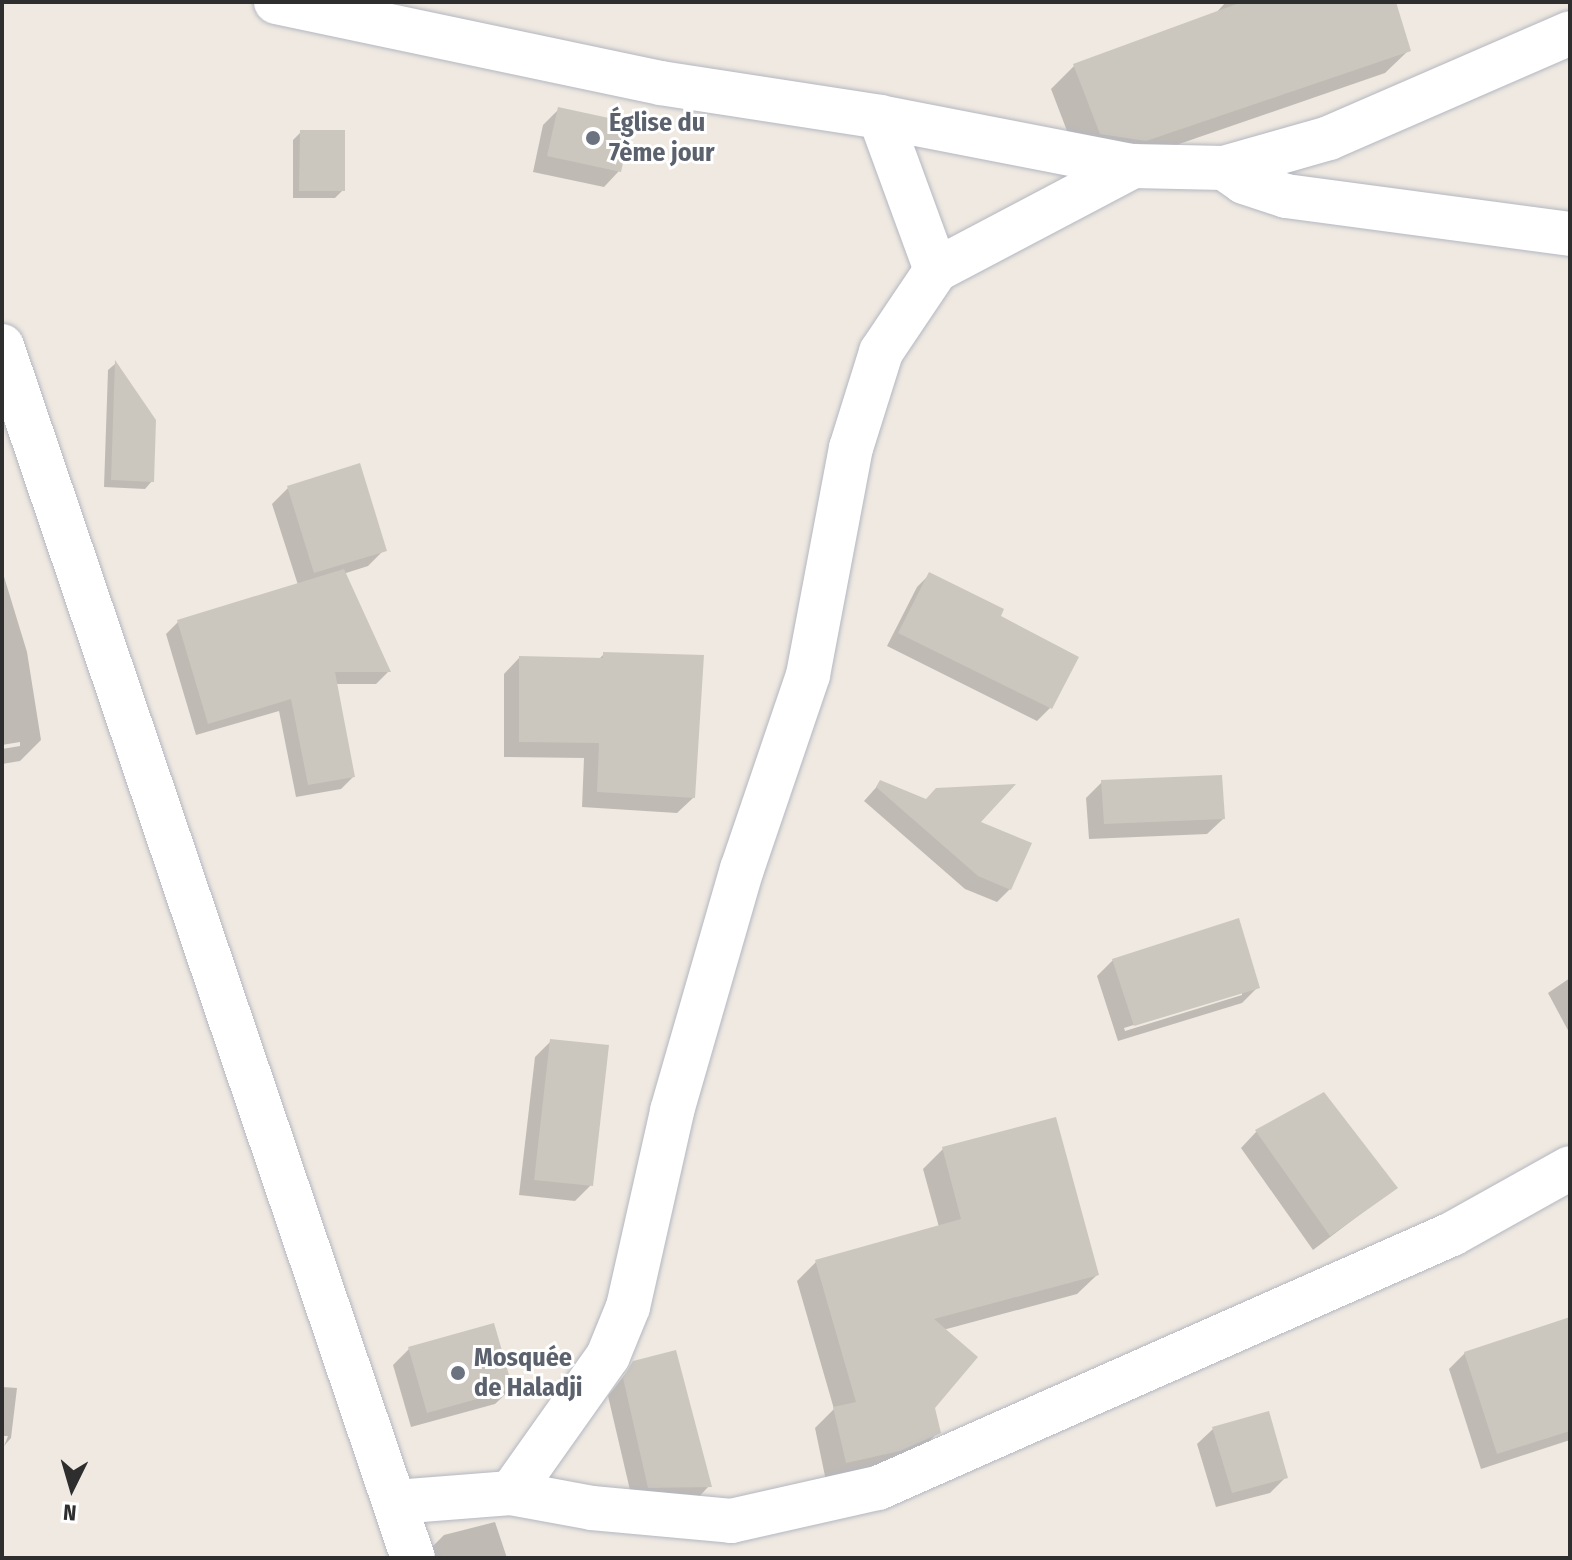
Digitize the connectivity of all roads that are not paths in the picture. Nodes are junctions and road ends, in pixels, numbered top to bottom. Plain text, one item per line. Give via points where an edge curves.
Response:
1 (276, 2) edge
2 (1570, 33) edge
3 (880, 117) junction
4 (1133, 166) junction
5 (1224, 168) junction
6 (1570, 234) edge
7 (936, 270) junction
8 (2, 346) edge
9 (1570, 1168) edge
10 (511, 1493) junction
11 (396, 1502) junction
12 (413, 1558) edge

1 - 3 street via 661,83
2 - 5 street via 1329,138
3 - 4 street
3 - 7 street
4 - 5 street
4 - 7 street
5 - 6 street via 1244,182 1286,196
7 - 10 street via 881,352 851,448 808,675 742,869 672,1111 628,1307 608,1356
8 - 11 street
9 - 10 street via 1452,1234 878,1488 731,1521 592,1508
10 - 11 street
11 - 12 street

